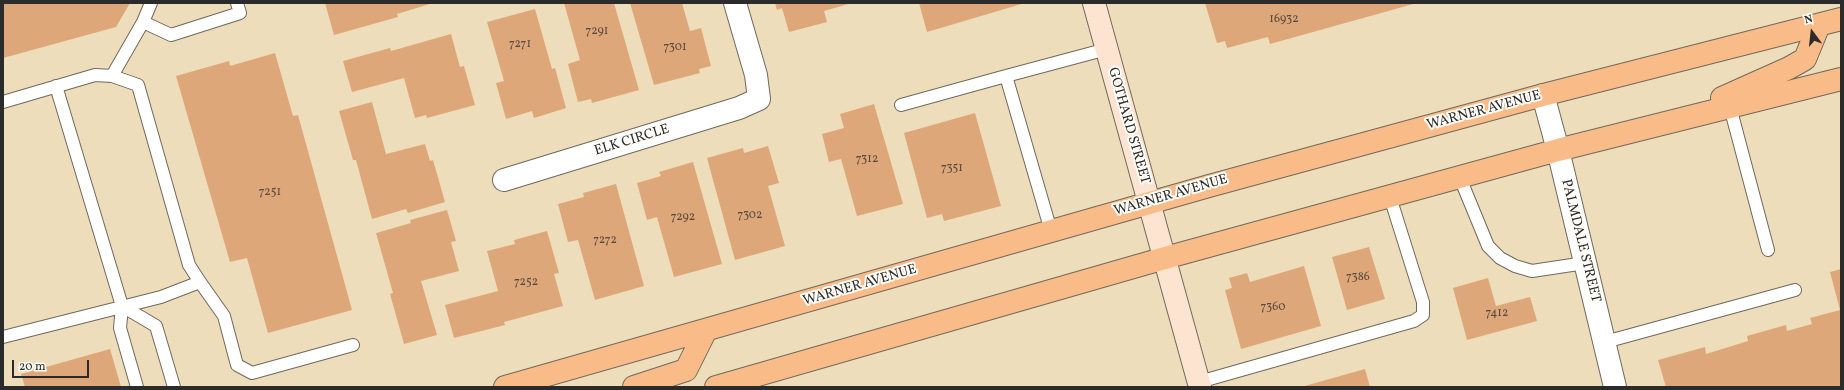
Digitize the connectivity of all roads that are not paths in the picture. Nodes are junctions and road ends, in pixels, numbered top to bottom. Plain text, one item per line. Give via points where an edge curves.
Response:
1 (152, 3) edge
2 (237, 3) edge
3 (735, 3) edge
4 (1094, 3) edge
5 (1841, 19) edge
6 (143, 22) junction
7 (1819, 25) junction
8 (1107, 49) junction
9 (112, 76) junction
10 (1006, 76) junction
11 (1841, 79) edge
12 (56, 86) junction
13 (1543, 95) junction
14 (3, 102) edge
15 (901, 105) dead end
16 (1730, 107) junction
17 (1670, 122) junction
18 (1558, 150) junction
19 (1460, 178) junction
20 (504, 180) dead end
21 (1390, 197) junction
22 (1150, 203) junction
23 (1051, 231) junction
24 (1768, 250) dead end
25 (1165, 258) junction
26 (1585, 263) junction
27 (200, 282) junction
28 (1795, 290) dead end
29 (122, 306) junction
30 (706, 330) junction
31 (3, 337) edge
32 (1604, 342) junction
33 (353, 345) dead end
34 (1200, 384) edge
35 (137, 387) edge
36 (174, 387) edge
37 (506, 387) edge
38 (634, 387) edge
39 (716, 387) edge
40 (1615, 387) edge

1 - 6 lane
2 - 6 lane via 240,13 171,35
3 - 20 street, ELK CIRCLE via 756,75 759,99 739,108
4 - 8 street, GOTHARD STREET
5 - 7 main road, WARNER AVENUE
6 - 9 lane
7 - 13 main road, WARNER AVENUE
7 - 17 main road via 1805,58 1789,68
8 - 10 lane
8 - 22 street, GOTHARD STREET
9 - 12 lane via 95,75
9 - 27 lane via 138,85 189,265
10 - 15 lane
10 - 23 lane
11 - 16 main road
12 - 14 lane
12 - 29 lane
13 - 18 street, PALMDALE STREET
13 - 22 main road, WARNER AVENUE
16 - 17 main road
16 - 24 lane
17 - 18 main road
18 - 19 main road
18 - 26 street, PALMDALE STREET
19 - 21 main road
19 - 26 lane via 1488,246 1500,258 1532,271
21 - 25 main road
21 - 34 lane via 1423,302 1423,315 1414,321
22 - 23 main road, WARNER AVENUE
22 - 25 street, GOTHARD STREET
23 - 30 main road, WARNER AVENUE
25 - 34 street, GOTHARD STREET
25 - 39 main road
26 - 32 street, PALMDALE STREET
27 - 29 lane via 161,297
27 - 33 lane via 224,316 237,365 252,373
28 - 32 lane
29 - 31 lane
29 - 35 lane via 120,328
29 - 36 lane via 156,326
30 - 37 main road, WARNER AVENUE
30 - 38 main road via 686,370
32 - 40 street, PALMDALE STREET

